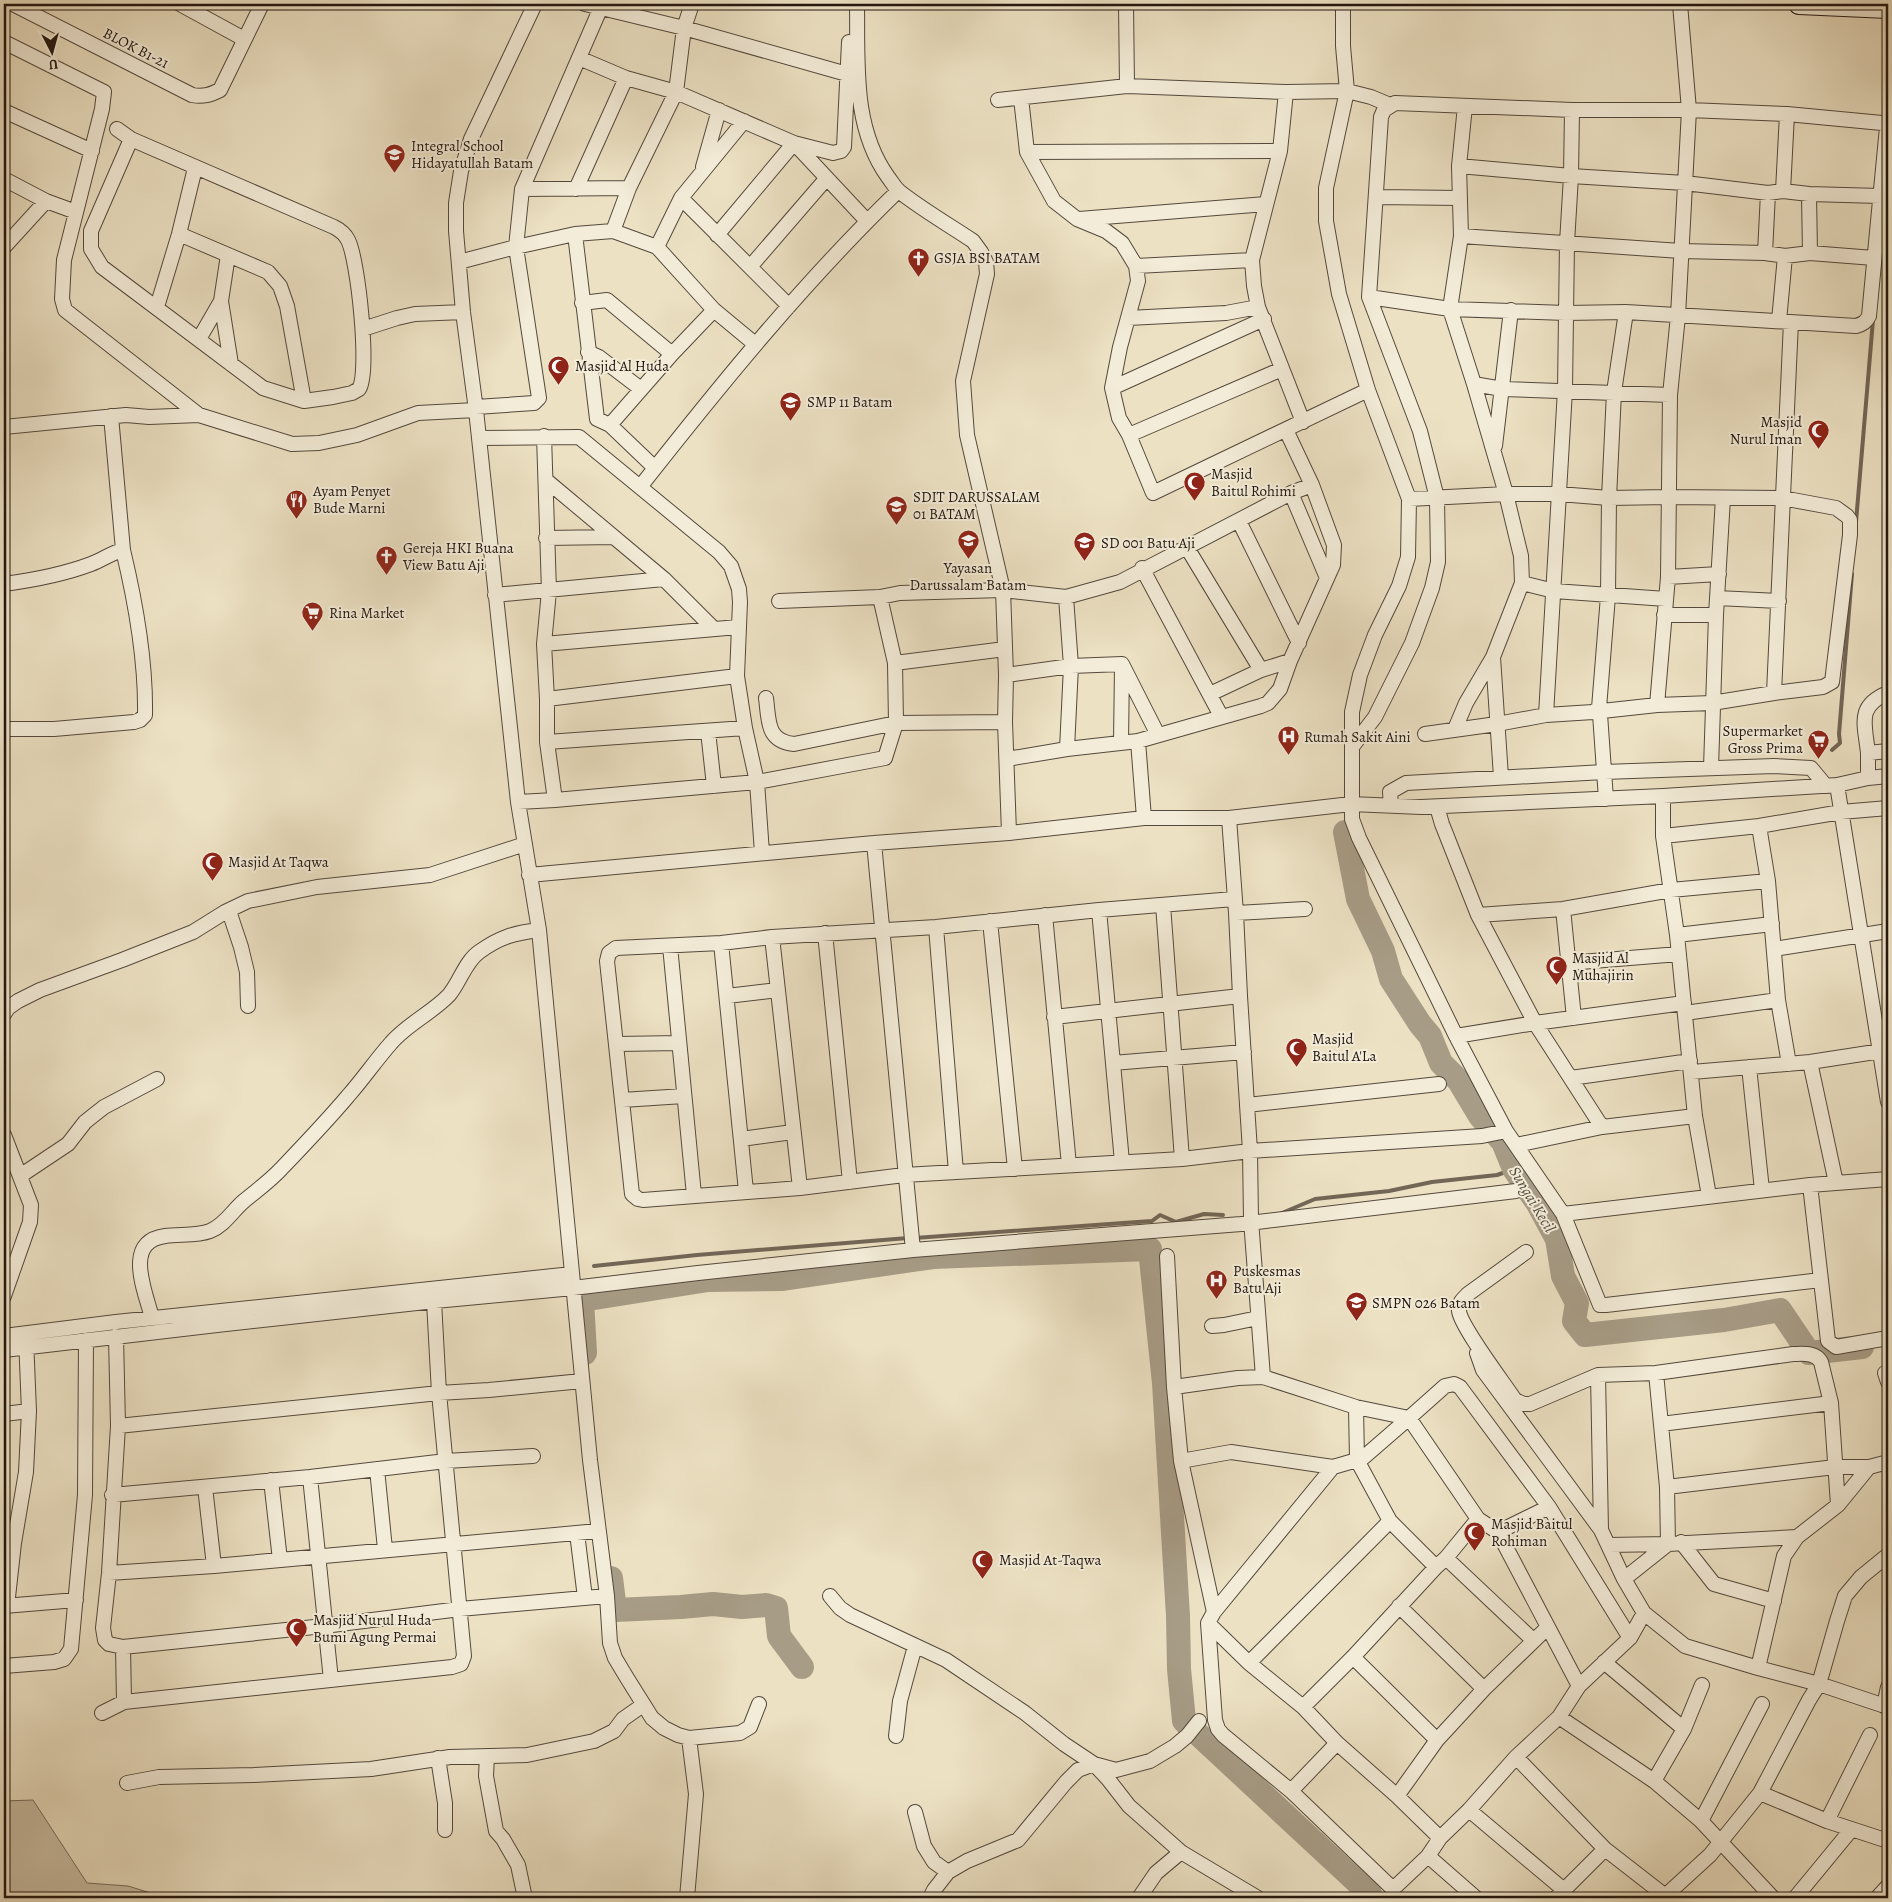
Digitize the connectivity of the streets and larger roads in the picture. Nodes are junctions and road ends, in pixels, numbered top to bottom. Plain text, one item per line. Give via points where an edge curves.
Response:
1 (12, 4) edge
2 (180, 4) edge
3 (262, 4) edge
4 (535, 4) edge
5 (586, 4) edge
6 (692, 4) edge
7 (851, 4) edge
8 (857, 4) edge
9 (1126, 4) edge
10 (1343, 4) edge
11 (1680, 4) edge
12 (1799, 4) edge
13 (601, 7) junction
14 (1887, 8) edge
15 (684, 28) junction
16 (244, 38) junction
17 (4, 42) edge
18 (579, 58) junction
19 (847, 74) junction
20 (626, 78) junction
21 (1127, 86) junction
22 (1347, 91) junction
23 (676, 92) junction
24 (1286, 92) junction
25 (1021, 98) junction
26 (998, 100) dead end
27 (1390, 105) junction
28 (1465, 106) junction
29 (719, 110) junction
30 (1572, 110) junction
31 (1689, 110) junction
32 (4, 112) edge
33 (1787, 114) junction
34 (744, 121) junction
35 (117, 128) dead end
36 (131, 139) junction
37 (794, 142) junction
38 (92, 151) junction
39 (1280, 151) junction
40 (1027, 152) junction
41 (1459, 166) junction
42 (196, 168) junction
43 (701, 174) junction
44 (1571, 176) junction
45 (826, 178) junction
46 (4, 180) edge
47 (1685, 183) junction
48 (629, 188) junction
49 (522, 189) junction
50 (576, 189) junction
51 (1783, 190) junction
52 (898, 191) junction
53 (1768, 192) junction
54 (1809, 194) junction
55 (1880, 196) junction
56 (1377, 197) junction
57 (681, 198) junction
58 (1460, 198) junction
59 (46, 201) junction
60 (1266, 204) junction
61 (76, 212) junction
62 (1077, 219) junction
63 (867, 221) junction
64 (613, 231) junction
65 (179, 234) junction
66 (576, 234) junction
67 (717, 235) junction
68 (1461, 236) junction
69 (1567, 244) junction
70 (4, 247) edge
71 (516, 247) junction
72 (657, 247) junction
73 (1681, 251) junction
74 (1765, 253) junction
75 (1810, 253) junction
76 (228, 255) junction
77 (1785, 256) junction
78 (1874, 258) junction
79 (1252, 260) junction
80 (459, 262) junction
81 (1136, 266) junction
82 (750, 267) junction
83 (1369, 297) junction
84 (221, 301) junction
85 (582, 303) junction
86 (789, 306) junction
87 (156, 307) junction
88 (1258, 307) junction
89 (714, 310) junction
90 (1450, 310) junction
91 (1511, 310) junction
92 (464, 312) junction
93 (1626, 312) junction
94 (1566, 313) junction
95 (1678, 316) junction
96 (1128, 318) junction
97 (1264, 320) junction
98 (1785, 321) junction
99 (363, 329) junction
100 (199, 339) junction
101 (755, 344) junction
102 (588, 352) junction
103 (672, 354) junction
104 (231, 364) junction
105 (1282, 369) junction
106 (1474, 384) junction
107 (1112, 388) junction
108 (641, 389) junction
109 (1502, 389) junction
110 (1368, 390) junction
111 (1565, 390) junction
112 (1614, 392) junction
113 (1670, 395) junction
114 (304, 401) junction
115 (476, 408) junction
116 (199, 415) junction
117 (110, 416) junction
118 (1303, 422) junction
119 (610, 425) junction
120 (4, 427) edge
121 (1286, 430) junction
122 (1129, 435) junction
123 (544, 436) junction
124 (479, 438) junction
125 (1494, 452) junction
126 (655, 468) junction
127 (546, 482) junction
128 (1312, 485) junction
129 (640, 487) junction
130 (1291, 493) junction
131 (1506, 494) junction
132 (1559, 494) junction
133 (1668, 496) junction
134 (1437, 498) junction
135 (1610, 498) junction
136 (1723, 498) junction
137 (1782, 498) junction
138 (1410, 499) junction
139 (1239, 521) junction
140 (613, 537) junction
141 (546, 538) junction
142 (1186, 546) junction
143 (122, 550) junction
144 (1142, 568) junction
145 (1719, 574) junction
146 (1668, 577) junction
147 (1327, 578) junction
148 (664, 579) junction
149 (1522, 583) junction
150 (4, 584) edge
151 (1003, 590) junction
152 (545, 591) junction
153 (1554, 591) junction
154 (495, 595) junction
155 (1608, 596) junction
156 (880, 597) junction
157 (1066, 597) junction
158 (1717, 598) junction
159 (1666, 599) junction
160 (1778, 600) junction
161 (779, 601) dead end
162 (1664, 615) junction
163 (1716, 615) junction
164 (738, 627) junction
165 (714, 629) junction
166 (1299, 643) junction
167 (544, 644) junction
168 (1004, 649) junction
169 (1493, 657) junction
170 (1290, 661) junction
171 (895, 663) junction
172 (1122, 664) junction
173 (1071, 666) junction
174 (1261, 670) junction
175 (1006, 675) junction
176 (737, 676) junction
177 (1774, 693) junction
178 (1888, 693) edge
179 (1210, 694) junction
180 (766, 698) dead end
181 (547, 699) junction
182 (1712, 703) junction
183 (1657, 705) junction
184 (1546, 715) junction
185 (1221, 716) junction
186 (1005, 722) junction
187 (896, 723) junction
188 (1498, 724) junction
189 (745, 728) junction
190 (4, 729) edge
191 (1454, 729) junction
192 (708, 731) junction
193 (1158, 734) junction
194 (1425, 734) dead end
195 (1138, 741) junction
196 (547, 742) junction
197 (1121, 743) junction
198 (1352, 747) junction
199 (1067, 749) junction
200 (1888, 750) edge
201 (1868, 753) junction
202 (1007, 759) junction
203 (1711, 768) junction
204 (1604, 772) junction
205 (1888, 776) edge
206 (1501, 777) junction
207 (1868, 778) junction
208 (757, 782) junction
209 (714, 786) junction
210 (1831, 786) junction
211 (1663, 796) junction
212 (1606, 799) junction
213 (555, 800) junction
214 (518, 802) junction
215 (1351, 804) junction
216 (1391, 806) junction
217 (1437, 807) junction
218 (1888, 808) edge
219 (1841, 812) junction
220 (1144, 818) junction
221 (1229, 818) junction
222 (1759, 826) junction
223 (1009, 832) junction
224 (1663, 836) junction
225 (874, 843) junction
226 (525, 844) junction
227 (762, 853) junction
228 (530, 875) junction
229 (1768, 882) junction
230 (1671, 890) junction
231 (1234, 899) junction
232 (1163, 905) junction
233 (1563, 908) junction
234 (1306, 909) dead end
235 (1098, 910) junction
236 (229, 911) junction
237 (1236, 913) junction
238 (1045, 915) junction
239 (1478, 915) junction
240 (990, 921) junction
241 (1772, 924) junction
242 (936, 927) junction
243 (539, 930) junction
244 (881, 931) junction
245 (1888, 931) edge
246 (825, 933) junction
247 (1677, 935) junction
248 (1861, 935) junction
249 (772, 937) junction
250 (721, 943) junction
251 (670, 946) junction
252 (1774, 949) junction
253 (1679, 954) junction
254 (1568, 963) junction
255 (778, 990) junction
256 (727, 996) junction
257 (1240, 996) junction
258 (1778, 1000) junction
259 (1171, 1003) junction
260 (248, 1006) dead end
261 (1685, 1008) junction
262 (1108, 1011) junction
263 (4, 1014) edge
264 (1054, 1016) junction
265 (1574, 1018) junction
266 (1535, 1023) junction
267 (1456, 1036) junction
268 (679, 1043) junction
269 (617, 1044) junction
270 (1884, 1051) edge
271 (1244, 1052) junction
272 (1176, 1057) junction
273 (1810, 1062) junction
274 (1113, 1063) junction
275 (1789, 1064) junction
276 (1691, 1067) junction
277 (1749, 1067) junction
278 (1572, 1078) junction
279 (157, 1079) dead end
280 (1439, 1084) dead end
281 (684, 1096) junction
282 (622, 1100) junction
283 (1888, 1102) edge
284 (1247, 1105) junction
285 (1695, 1116) junction
286 (1602, 1127) junction
287 (794, 1132) junction
288 (1502, 1132) junction
289 (4, 1135) edge
290 (741, 1139) junction
291 (1516, 1145) junction
292 (1250, 1151) junction
293 (1182, 1159) junction
294 (1122, 1162) junction
295 (1069, 1165) junction
296 (1015, 1169) junction
297 (956, 1172) junction
298 (904, 1175) junction
299 (20, 1176) junction
300 (1888, 1179) edge
301 (850, 1182) junction
302 (1836, 1183) junction
303 (1810, 1184) junction
304 (800, 1188) junction
305 (1762, 1190) junction
306 (746, 1191) junction
307 (1516, 1191) dead end
308 (694, 1196) junction
309 (1709, 1196) junction
310 (1563, 1214) junction
311 (1251, 1222) junction
312 (911, 1242) junction
313 (1526, 1252) dead end
314 (1167, 1256) dead end
315 (572, 1274) junction
316 (1821, 1280) junction
317 (573, 1288) junction
318 (4, 1296) edge
319 (434, 1301) junction
320 (152, 1318) junction
321 (1258, 1318) junction
322 (1212, 1326) dead end
323 (26, 1332) junction
324 (1471, 1335) junction
325 (4, 1336) edge
326 (116, 1336) junction
327 (1888, 1338) edge
328 (86, 1340) junction
329 (26, 1347) junction
330 (4, 1350) edge
331 (1656, 1373) junction
332 (1598, 1375) junction
333 (1263, 1377) junction
334 (582, 1381) junction
335 (1174, 1388) junction
336 (439, 1393) junction
337 (1831, 1403) junction
338 (1356, 1407) junction
339 (28, 1411) junction
340 (4, 1414) edge
341 (1410, 1418) junction
342 (1661, 1424) junction
343 (118, 1426) junction
344 (533, 1456) dead end
345 (1358, 1460) junction
346 (446, 1461) junction
347 (1182, 1461) junction
348 (1888, 1462) edge
349 (1333, 1467) junction
350 (1835, 1467) junction
351 (1869, 1467) junction
352 (377, 1469) junction
353 (310, 1477) junction
354 (271, 1480) junction
355 (205, 1487) junction
356 (1667, 1487) junction
357 (112, 1495) junction
358 (1838, 1505) junction
359 (1549, 1507) junction
360 (1478, 1519) junction
361 (1390, 1521) junction
362 (1601, 1530) junction
363 (598, 1531) junction
364 (1498, 1532) junction
365 (577, 1533) junction
366 (1797, 1537) junction
367 (1675, 1543) junction
368 (9, 1544) edge
369 (452, 1544) junction
370 (1608, 1545) junction
371 (385, 1549) junction
372 (1888, 1555) edge
373 (318, 1556) junction
374 (280, 1560) junction
375 (1441, 1562) junction
376 (214, 1566) junction
377 (109, 1573) junction
378 (1624, 1579) junction
379 (607, 1596) junction
380 (830, 1596) dead end
381 (585, 1598) junction
382 (76, 1600) junction
383 (1774, 1601) junction
384 (5, 1606) edge
385 (1399, 1606) junction
386 (460, 1609) junction
387 (1644, 1613) junction
388 (1211, 1618) junction
389 (324, 1626) junction
390 (1547, 1628) junction
391 (1630, 1638) junction
392 (1533, 1640) junction
393 (915, 1646) junction
394 (123, 1647) junction
395 (1353, 1657) junction
396 (1604, 1662) junction
397 (1249, 1663) junction
398 (4, 1666) edge
399 (1758, 1668) junction
400 (331, 1680) junction
401 (1819, 1684) junction
402 (1702, 1685) dead end
403 (1579, 1686) junction
404 (1888, 1687) edge
405 (1484, 1689) junction
406 (124, 1702) junction
407 (759, 1704) dead end
408 (1762, 1704) dead end
409 (643, 1705) junction
410 (1303, 1707) junction
411 (1886, 1707) edge
412 (102, 1713) dead end
413 (1559, 1717) junction
414 (1198, 1722) dead end
415 (1684, 1729) junction
416 (1870, 1735) dead end
417 (896, 1736) dead end
418 (690, 1738) junction
419 (1437, 1740) junction
420 (1337, 1743) junction
421 (487, 1756) junction
422 (1516, 1757) junction
423 (438, 1758) junction
424 (1094, 1764) junction
425 (1654, 1781) junction
426 (127, 1783) dead end
427 (1291, 1791) junction
428 (1760, 1793) junction
429 (1397, 1796) junction
430 (1469, 1810) junction
431 (915, 1812) dead end
432 (1827, 1821) junction
433 (1701, 1822) junction
434 (445, 1830) dead end
435 (1851, 1830) junction
436 (1440, 1838) junction
437 (1888, 1841) edge
438 (1721, 1842) junction
439 (1605, 1849) junction
440 (1181, 1852) junction
441 (1428, 1856) junction
442 (948, 1872) junction
443 (1888, 1886) edge
444 (1392, 1894) edge
445 (1560, 1894) edge
446 (525, 1898) edge
447 (687, 1898) edge
448 (930, 1898) edge
449 (1139, 1898) edge
450 (1258, 1898) edge
451 (1476, 1898) edge
452 (1665, 1898) edge
453 (1773, 1898) edge
454 (1795, 1898) edge
455 (1877, 1898) edge

1 - 16 street, BLOK B1-21 via 192,94 202,96 220,90
2 - 16 street
3 - 16 street
4 - 80 street via 477,125 461,171 456,203
5 - 13 street
6 - 15 street
7 - 19 street
8 - 52 street via 862,117 876,160
9 - 21 street
10 - 22 street
11 - 31 street
12 - 14 street
13 - 15 street
13 - 18 street
15 - 19 street
15 - 23 street
17 - 38 street via 104,92
18 - 20 street
18 - 49 street
19 - 37 street via 844,147 841,151 832,153
20 - 23 street
20 - 50 street
21 - 24 street
21 - 25 street
22 - 24 street
22 - 27 street
22 - 110 street via 1326,188 1326,221 1339,294
23 - 29 street
23 - 48 street
24 - 39 street
25 - 26 street
25 - 40 street
27 - 28 street
27 - 56 street via 1381,117
28 - 30 street
28 - 41 street
29 - 34 street
29 - 43 street
30 - 31 street
30 - 44 street
31 - 33 street
31 - 47 street
32 - 38 street
33 - 51 street
33 - 55 street via 1885,124
34 - 37 street
34 - 43 street
35 - 36 street
36 - 42 street
36 - 87 street via 92,231 91,249 102,266
37 - 45 street
37 - 67 street
38 - 61 street
39 - 40 street
39 - 60 street
40 - 62 street via 1054,201
41 - 44 street
41 - 58 street
42 - 65 street
42 - 99 street via 342,232 351,248
43 - 57 street
44 - 47 street
44 - 69 street
45 - 63 street
45 - 82 street
46 - 59 street
47 - 53 street
47 - 73 street
48 - 50 street
48 - 64 street
49 - 50 street
49 - 71 street
51 - 53 street
51 - 54 street
52 - 63 street
52 - 151 street via 973,241 986,262 985,290 963,381 967,435
53 - 74 street
54 - 55 street
54 - 75 street
55 - 78 street
56 - 58 street
56 - 83 street
57 - 67 street
57 - 72 street
58 - 68 street
59 - 61 street
59 - 70 street
60 - 62 street
60 - 79 street
61 - 116 street via 62,277 65,310
62 - 81 street via 1106,231 1122,243
63 - 86 street
64 - 66 street
64 - 72 street
65 - 76 street
65 - 87 street
66 - 71 street
66 - 85 street
67 - 82 street
68 - 69 street
68 - 90 street
69 - 73 street
69 - 94 street
71 - 80 street
71 - 115 street via 539,398 534,403
72 - 89 street
73 - 74 street
73 - 95 street
74 - 77 street
75 - 77 street
75 - 78 street
76 - 84 street
76 - 114 street via 268,272 280,286 287,306
77 - 98 street
78 - 98 street via 1869,316 1864,323 1856,326
79 - 81 street
79 - 88 street
80 - 92 street
81 - 96 street via 1138,281
82 - 86 street
83 - 90 street
83 - 134 street via 1420,432
84 - 100 street
84 - 104 street
85 - 102 street
85 - 103 street via 607,300
86 - 101 street
87 - 100 street
88 - 96 street via 1226,313
88 - 97 street
89 - 101 street
89 - 103 street
90 - 91 street
90 - 106 street
91 - 94 street
91 - 109 street
92 - 99 street via 415,314
92 - 115 street
93 - 94 street
93 - 95 street
93 - 112 street
94 - 111 street
95 - 98 street
95 - 113 street
96 - 107 street
97 - 105 street
97 - 107 street
98 - 137 street
99 - 114 street via 363,377 359,389
100 - 104 street
101 - 126 street
102 - 108 street
102 - 119 street via 597,419
103 - 108 street
104 - 114 street via 263,388
105 - 118 street
105 - 122 street
106 - 109 street
106 - 125 street
107 - 122 street via 1119,418
108 - 119 street
109 - 111 street
109 - 125 street
110 - 118 street
110 - 138 street
111 - 112 street
111 - 132 street
112 - 113 street
112 - 135 street
113 - 133 street
115 - 116 street via 418,413 357,435 319,443 292,444
115 - 124 street
116 - 117 street
117 - 120 street
117 - 143 street
118 - 121 street
119 - 126 street
121 - 122 street via 1153,493
121 - 128 street
123 - 124 street
123 - 127 street
123 - 129 street via 579,437
124 - 154 street
125 - 131 street
126 - 129 street
127 - 140 street
127 - 141 street
128 - 130 street
128 - 147 street via 1334,545 1333,565
129 - 164 street via 719,552 731,566 739,589
130 - 139 street
130 - 147 street
131 - 132 street
131 - 134 street
131 - 149 street via 1521,556
132 - 135 street
132 - 153 street
133 - 135 street
133 - 136 street
133 - 146 street
134 - 138 street
134 - 198 street via 1438,562 1432,588 1408,651 1374,717
135 - 155 street
136 - 137 street
136 - 145 street
137 - 160 street
137 - 177 street via 1836,508 1850,520 1850,535 1832,682 1823,687
138 - 198 street via 1408,557 1360,674 1352,712
139 - 142 street
139 - 166 street
140 - 141 street
140 - 148 street
141 - 152 street
142 - 144 street
142 - 174 street
143 - 150 street via 93,564 45,579
143 - 190 street via 138,613 146,687 145,715 134,722 54,729
144 - 157 street via 1120,582
144 - 179 street
145 - 146 street
145 - 158 street
146 - 159 street
147 - 166 street
148 - 152 street
148 - 165 street
149 - 153 street
149 - 169 street
151 - 156 street via 900,593
151 - 157 street
151 - 168 street
152 - 154 street
152 - 167 street
153 - 155 street
153 - 184 street
154 - 214 street
155 - 159 street
155 - 184 street via 1599,708 1593,712
156 - 161 street
156 - 171 street
157 - 173 street
158 - 160 street
158 - 163 street
159 - 162 street
160 - 177 street
162 - 163 street
162 - 183 street
163 - 182 street
164 - 165 street
164 - 176 street
165 - 167 street
166 - 170 street
167 - 181 street
168 - 171 street
168 - 175 street
169 - 188 street
169 - 191 street
170 - 174 street
170 - 185 street via 1280,689 1268,702
171 - 187 street
172 - 173 street
172 - 193 street
172 - 197 street
173 - 175 street
173 - 199 street
174 - 179 street
175 - 186 street
176 - 181 street
176 - 189 street
177 - 182 street
178 - 201 street via 1871,702 1867,709
179 - 185 street
180 - 187 street via 770,730 782,743 794,744
181 - 196 street
182 - 183 street
182 - 203 street
183 - 204 street via 1601,712
184 - 188 street
185 - 193 street
186 - 187 street
186 - 202 street
187 - 208 street via 885,758
188 - 191 street
188 - 206 street
189 - 192 street
189 - 208 street
191 - 194 street
192 - 196 street
192 - 209 street
193 - 195 street
195 - 197 street
195 - 220 street
196 - 213 street
197 - 199 street
198 - 215 street
199 - 202 street
200 - 201 street
201 - 207 street
202 - 223 street
203 - 204 street
203 - 210 street via 1811,768
204 - 206 street
204 - 212 street
205 - 207 street
206 - 216 street via 1406,783 1390,792
207 - 210 street
208 - 209 street
208 - 227 street
209 - 213 street
210 - 211 street
210 - 219 street
211 - 212 street
211 - 224 street
212 - 217 street
213 - 214 street
214 - 226 street
215 - 216 street
215 - 221 street
215 - 267 street via 1359,838
216 - 217 street
217 - 239 street
218 - 219 street
219 - 222 street
219 - 248 street
220 - 221 street
220 - 223 street
221 - 231 street
222 - 224 street
222 - 229 street
223 - 225 street
224 - 230 street
225 - 227 street
225 - 244 street
226 - 228 street
226 - 236 street via 430,876 317,887 248,901
227 - 228 street
228 - 243 street
229 - 230 street
229 - 241 street
230 - 233 street
230 - 247 street
231 - 232 street
231 - 237 street
232 - 235 street
232 - 259 street
233 - 239 street
233 - 254 street
234 - 237 street
235 - 238 street
235 - 262 street
236 - 260 street via 247,972
236 - 263 street via 193,932 40,990 18,1001
237 - 257 street
238 - 240 street
238 - 264 street
239 - 266 street
240 - 242 street
240 - 296 street
241 - 247 street
241 - 252 street
242 - 244 street
242 - 297 street
243 - 315 street
243 - 320 street via 514,933 477,953 450,993 392,1042 349,1096 281,1169 220,1225 201,1233 153,1239 144,1246 139,1264
244 - 246 street
244 - 298 street
245 - 248 street
246 - 249 street
246 - 301 street
247 - 253 street
248 - 252 street
248 - 270 street
249 - 250 street
249 - 255 street
250 - 251 street
250 - 256 street
251 - 268 street
251 - 269 street via 616,948 609,952 607,962
252 - 258 street
253 - 254 street
253 - 261 street
254 - 265 street
255 - 256 street
255 - 287 street
256 - 290 street
257 - 259 street
257 - 271 street
258 - 261 street
258 - 275 street
259 - 262 street
259 - 272 street
261 - 265 street
261 - 276 street
262 - 264 street
262 - 274 street
264 - 295 street
265 - 266 street
266 - 267 street
266 - 278 street
267 - 288 street
268 - 269 street
268 - 281 street
269 - 282 street
270 - 273 street
270 - 283 street
271 - 272 street
271 - 284 street
272 - 274 street
272 - 293 street
273 - 275 street
273 - 302 street
274 - 294 street
275 - 277 street
276 - 277 street
276 - 278 street
276 - 285 street
277 - 305 street
278 - 286 street
279 - 299 street via 104,1107 85,1122 68,1144
280 - 284 street
281 - 282 street
281 - 308 street
282 - 308 street via 634,1197 643,1200
284 - 292 street
285 - 286 street
285 - 309 street
286 - 291 street
287 - 290 street
287 - 304 street
288 - 291 street
288 - 292 street
289 - 299 street
290 - 306 street
291 - 310 street
292 - 293 street
292 - 311 street
293 - 294 street
294 - 295 street
295 - 296 street
296 - 297 street
297 - 298 street
298 - 301 street
298 - 312 street
299 - 318 street via 31,1205 30,1222
300 - 302 street
301 - 304 street
302 - 303 street
303 - 305 street
303 - 316 street
304 - 306 street
305 - 309 street
306 - 308 street
307 - 311 street
309 - 310 street
310 - 316 street via 1600,1305
311 - 312 street via 1149,1232
311 - 321 street
312 - 317 street
313 - 324 street via 1460,1302 1459,1312
314 - 335 street
315 - 317 street
315 - 320 street
316 - 327 street via 1830,1344 1840,1347
317 - 319 street
317 - 334 street
319 - 326 street
319 - 336 street
320 - 323 street
321 - 322 street
321 - 333 street
323 - 325 street
323 - 329 street
324 - 332 street via 1520,1403 1530,1404
324 - 362 street via 1483,1370
326 - 328 street
326 - 343 street
328 - 329 street
328 - 382 street via 85,1495
329 - 330 street
329 - 339 street
331 - 332 street
331 - 337 street via 1809,1354 1821,1362
331 - 342 street
332 - 362 street
333 - 335 street
333 - 338 street
334 - 336 street
334 - 363 street
335 - 347 street
336 - 343 street
336 - 346 street
337 - 342 street
337 - 350 street
338 - 341 street
338 - 345 street
339 - 340 street
339 - 368 street via 26,1472
341 - 345 street
341 - 359 street via 1445,1386 1454,1384 1460,1387
341 - 360 street
342 - 356 street
343 - 357 street
344 - 346 street
345 - 349 street
345 - 361 street
346 - 352 street
346 - 369 street
347 - 349 street via 1231,1452
347 - 388 street
348 - 351 street
349 - 388 street
350 - 351 street
350 - 356 street
350 - 358 street
351 - 358 street
352 - 353 street
352 - 371 street
353 - 354 street
353 - 373 street
354 - 355 street
354 - 374 street
355 - 357 street
355 - 376 street
356 - 367 street
357 - 377 street
358 - 366 street
359 - 364 street
359 - 391 street
360 - 364 street
360 - 375 street
361 - 375 street
361 - 397 street
362 - 370 street
363 - 365 street
363 - 379 street
364 - 390 street
365 - 369 street
365 - 381 street
366 - 367 street
366 - 383 street via 1784,1556
367 - 370 street
367 - 378 street
367 - 383 street via 1714,1584
368 - 384 street
369 - 371 street
369 - 386 street
370 - 378 street
371 - 373 street
372 - 401 street via 1861,1577 1846,1596
373 - 374 street
373 - 389 street
374 - 376 street
375 - 385 street
375 - 392 street
376 - 377 street
377 - 394 street via 103,1628 105,1640
378 - 387 street
379 - 381 street
379 - 409 street via 610,1643 615,1658
380 - 393 street via 850,1615
381 - 386 street
382 - 384 street
382 - 398 street via 71,1650 64,1658 54,1662
383 - 399 street
385 - 395 street
385 - 405 street
386 - 389 street
386 - 400 street via 464,1656 458,1666
387 - 391 street
387 - 399 street via 1685,1646
388 - 397 street
388 - 427 street via 1218,1729
389 - 394 street
389 - 400 street
390 - 392 street
390 - 403 street
391 - 396 street
392 - 405 street
393 - 417 street via 900,1701
393 - 424 street via 946,1660
394 - 406 street
395 - 410 street
395 - 419 street
396 - 403 street
396 - 415 street
397 - 410 street
399 - 401 street
400 - 406 street
401 - 411 street
401 - 428 street
402 - 415 street
403 - 413 street
404 - 411 street
405 - 419 street
406 - 412 street
407 - 418 street via 746,1731
408 - 433 street
409 - 418 street via 664,1728
409 - 421 street via 623,1719 614,1731 594,1741 527,1755
410 - 420 street
413 - 422 street
413 - 425 street
414 - 424 street via 1176,1746 1150,1761 1116,1770
415 - 425 street
416 - 432 street
418 - 447 street via 696,1794
419 - 429 street
420 - 427 street
420 - 429 street
421 - 423 street
421 - 446 street via 486,1776 496,1831 518,1865
422 - 430 street
422 - 439 street
423 - 426 street via 371,1769 159,1778
423 - 434 street via 445,1803
424 - 440 street via 1129,1806
424 - 442 street via 1078,1770 1018,1840 967,1860
425 - 433 street
427 - 444 street
428 - 432 street
428 - 438 street
429 - 436 street
430 - 436 street
430 - 445 street
431 - 442 street via 924,1846 934,1862
432 - 435 street
433 - 438 street
435 - 437 street
435 - 454 street
436 - 441 street
438 - 452 street
438 - 453 street
439 - 445 street
439 - 452 street
440 - 449 street via 1156,1873
440 - 450 street
441 - 444 street
441 - 451 street
442 - 448 street
443 - 455 street

